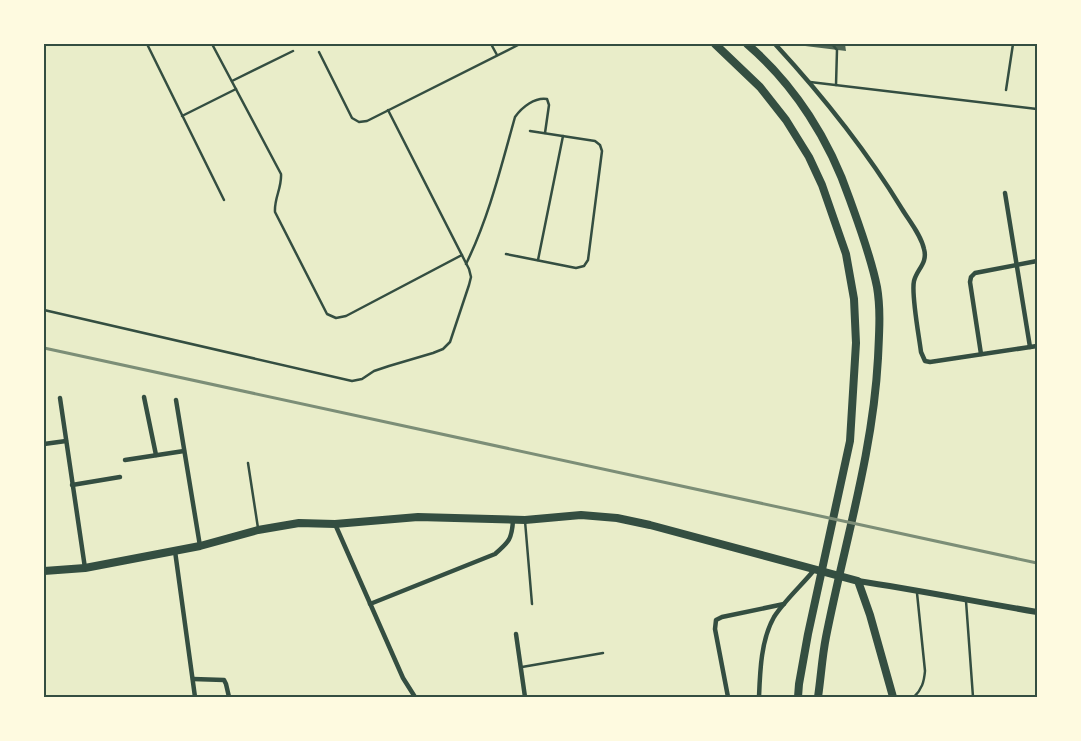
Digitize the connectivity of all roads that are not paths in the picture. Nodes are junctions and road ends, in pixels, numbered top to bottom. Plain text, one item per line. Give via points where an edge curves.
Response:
1 (146, 44) edge
2 (212, 44) edge
3 (491, 44) edge
4 (520, 44) edge
5 (715, 44) edge
6 (747, 44) edge
7 (775, 44) edge
8 (825, 44) edge
9 (1013, 44) edge
10 (293, 51) dead end
11 (319, 52) dead end
12 (497, 56) junction
13 (232, 81) junction
14 (808, 82) junction
15 (836, 85) junction
16 (236, 89) junction
17 (1006, 90) dead end
18 (1037, 109) edge
19 (388, 110) junction
20 (182, 116) junction
21 (530, 131) dead end
22 (545, 133) junction
23 (563, 136) junction
24 (1005, 193) dead end
25 (224, 200) dead end
26 (506, 254) dead end
27 (462, 255) junction
28 (538, 260) junction
29 (1037, 261) edge
30 (466, 264) junction
31 (1017, 265) junction
32 (44, 310) edge
33 (1037, 346) edge
34 (1030, 347) junction
35 (981, 354) junction
36 (144, 397) dead end
37 (60, 398) dead end
38 (176, 400) dead end
39 (66, 441) junction
40 (44, 444) edge
41 (184, 451) junction
42 (156, 455) junction
43 (125, 460) dead end
44 (248, 463) dead end
45 (120, 477) dead end
46 (72, 485) junction
47 (513, 520) junction
48 (525, 520) junction
49 (335, 524) junction
50 (258, 530) junction
51 (200, 546) junction
52 (175, 551) junction
53 (85, 568) junction
54 (815, 570) junction
55 (44, 571) edge
56 (858, 581) junction
57 (917, 590) junction
58 (966, 600) junction
59 (370, 604) junction
60 (532, 604) dead end
61 (784, 604) junction
62 (1037, 612) edge
63 (516, 634) dead end
64 (603, 653) dead end
65 (520, 667) junction
66 (193, 679) junction
67 (195, 697) edge
68 (229, 697) edge
69 (415, 697) edge
70 (525, 697) edge
71 (728, 697) edge
72 (759, 697) edge
73 (798, 697) edge
74 (818, 697) edge
75 (893, 697) edge
76 (914, 697) edge
77 (973, 697) edge

1 - 20 lane
2 - 13 lane
3 - 12 lane
4 - 12 lane
5 - 73 main road via 760,87 809,157 846,254 854,299 856,343 850,441 808,634
6 - 74 main road via 789,88 816,124 842,175 877,287 876,385 869,442 826,639
7 - 14 street
8 - 15 lane via 832,44 837,50
9 - 17 lane
10 - 13 lane
11 - 19 lane via 352,118 359,122 367,121
12 - 19 lane
13 - 16 lane
14 - 15 lane
14 - 35 street via 886,182 924,247 925,258 914,288 922,358 930,362
15 - 18 lane
16 - 20 lane
16 - 27 lane via 281,174 275,212 327,314 336,318 346,316
19 - 27 lane
20 - 25 lane
21 - 22 lane
22 - 23 lane
22 - 30 lane via 549,105 547,99 541,98 521,109 515,117 488,212
23 - 28 lane
23 - 28 lane via 595,141 602,151 588,260 584,266 576,268
24 - 31 street
26 - 28 lane
27 - 30 lane
29 - 31 street
30 - 32 lane via 470,285 450,342 433,353 352,381
31 - 34 street
31 - 35 street via 975,273 971,277
33 - 34 street
34 - 35 street
36 - 42 street
37 - 39 street
38 - 41 street
39 - 40 street
39 - 46 street
41 - 42 street
41 - 51 street
42 - 43 street
44 - 50 lane
45 - 46 street
46 - 53 street
47 - 48 main road
47 - 49 main road via 418,517
47 - 59 street via 512,536 495,554
48 - 54 main road via 581,515 617,518
48 - 60 lane
49 - 50 main road via 299,523
49 - 59 street
50 - 51 main road
51 - 52 main road
52 - 53 main road
52 - 66 street
53 - 55 main road
54 - 56 main road
54 - 61 street
56 - 57 main road
56 - 75 main road
57 - 58 main road
57 - 76 lane via 925,671 924,682
58 - 62 main road
58 - 77 lane
59 - 69 street via 403,678
61 - 71 street via 716,620 714,629
61 - 72 street via 769,628 760,672
63 - 65 street
64 - 65 lane
65 - 70 street
66 - 67 street
66 - 68 street via 224,680

